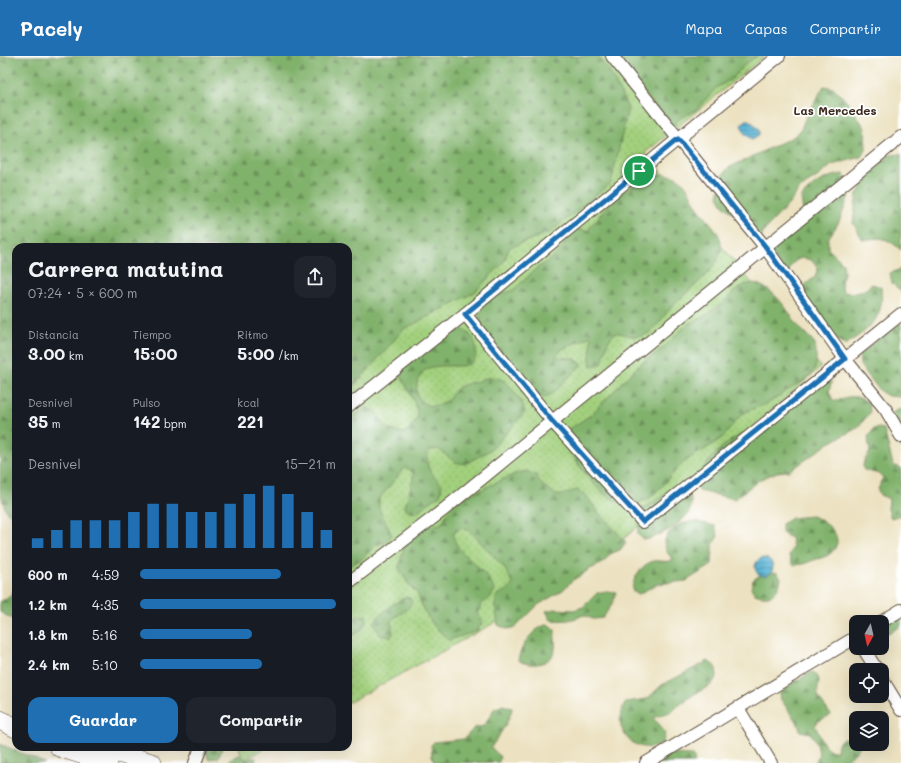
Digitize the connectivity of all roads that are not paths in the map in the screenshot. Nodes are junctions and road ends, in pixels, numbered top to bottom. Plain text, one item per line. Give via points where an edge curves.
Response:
1 (612, 56) edge
2 (779, 56) edge
3 (901, 137) edge
4 (678, 139) junction
5 (765, 246) junction
6 (465, 314) junction
7 (901, 314) edge
8 (845, 359) junction
9 (352, 404) edge
10 (552, 421) junction
11 (901, 436) edge
12 (352, 580) edge
13 (901, 610) edge
14 (889, 617) edge
15 (849, 641) edge
16 (889, 690) edge
17 (738, 708) junction
18 (901, 710) edge
19 (0, 712) edge
20 (12, 716) edge
21 (0, 720) edge
22 (12, 726) edge
23 (71, 751) edge
24 (112, 751) edge
25 (200, 751) edge
26 (108, 763) edge
27 (152, 763) edge
28 (195, 763) edge
29 (646, 763) edge
30 (771, 763) edge

1 - 4 street
2 - 4 street
3 - 5 street
4 - 5 street
4 - 6 street
5 - 8 street
5 - 10 street
6 - 9 street
6 - 10 street
7 - 8 street
8 - 10 street via 643,522
8 - 11 street via 886,410
10 - 12 street via 442,511
13 - 14 street
15 - 17 street
16 - 18 street
17 - 29 street
17 - 30 street
19 - 20 main road
21 - 22 main road
23 - 26 main road
24 - 27 main road
25 - 28 street

